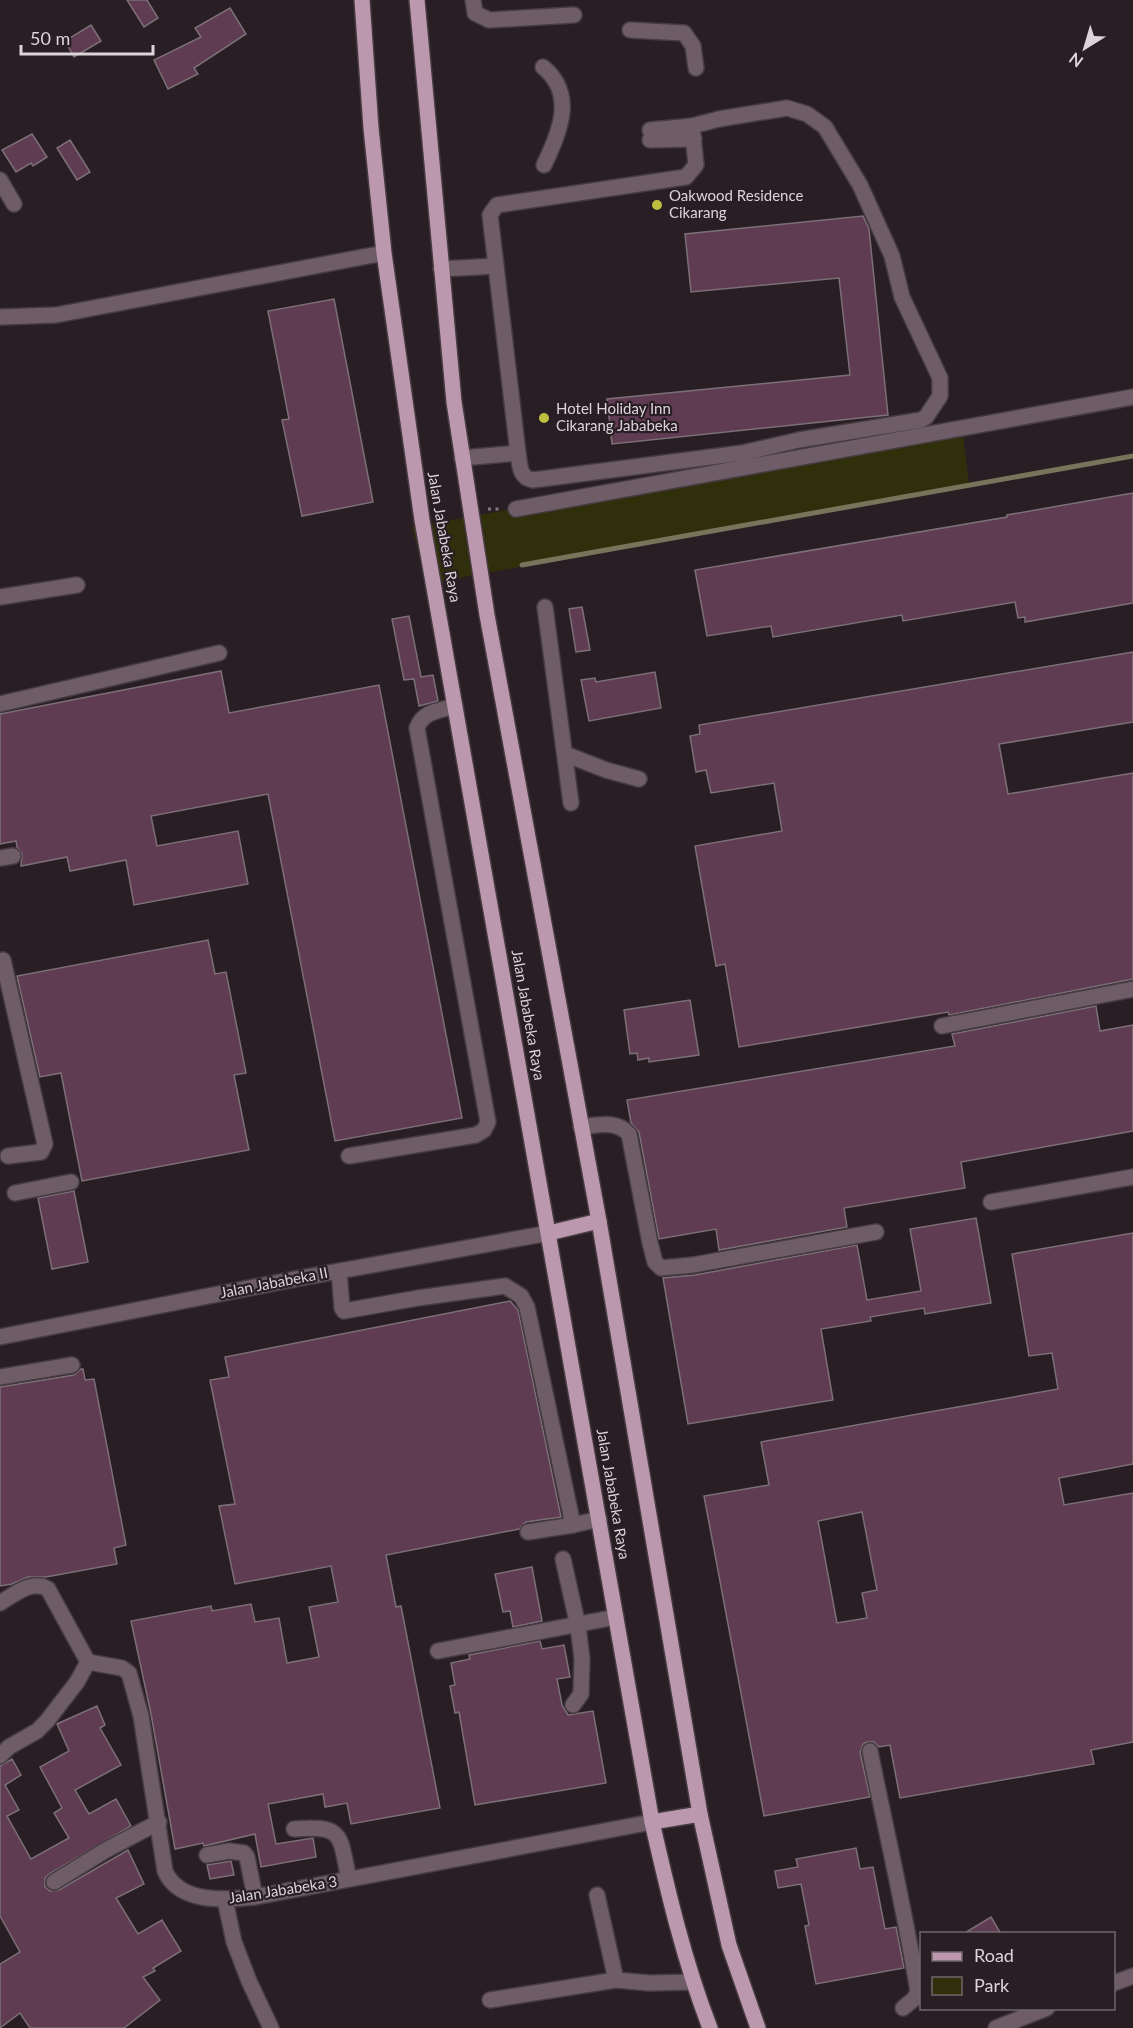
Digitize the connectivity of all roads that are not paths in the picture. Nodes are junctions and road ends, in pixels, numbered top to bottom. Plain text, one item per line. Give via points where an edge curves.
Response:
1 (363, 0) edge
2 (417, 0) edge
3 (473, 0) edge
4 (574, 15) dead end
5 (630, 30) dead end
6 (543, 66) dead end
7 (696, 68) dead end
8 (693, 132) junction
9 (650, 135) dead end
10 (544, 165) dead end
11 (0, 180) edge
12 (14, 204) dead end
13 (384, 254) junction
14 (496, 266) junction
15 (441, 269) junction
16 (0, 317) edge
17 (1133, 398) edge
18 (518, 453) junction
19 (462, 458) junction
20 (516, 509) road end
21 (77, 585) dead end
22 (0, 597) edge
23 (545, 607) dead end
24 (219, 653) dead end
25 (0, 704) edge
26 (455, 706) junction
27 (564, 754) junction
28 (639, 779) dead end
29 (571, 803) dead end
30 (3, 960) dead end
31 (1133, 989) edge
32 (942, 1026) dead end
33 (581, 1127) junction
34 (8, 1156) dead end
35 (350, 1156) dead end
36 (1133, 1177) edge
37 (71, 1182) dead end
38 (15, 1193) dead end
39 (991, 1202) dead end
40 (599, 1221) junction
41 (876, 1232) dead end
42 (549, 1233) junction
43 (339, 1271) junction
44 (0, 1337) edge
45 (72, 1365) dead end
46 (0, 1377) edge
47 (599, 1520) junction
48 (573, 1526) junction
49 (528, 1532) dead end
50 (563, 1559) dead end
51 (0, 1603) edge
52 (616, 1617) junction
53 (578, 1626) junction
54 (438, 1651) dead end
55 (88, 1662) junction
56 (573, 1705) dead end
57 (870, 1751) dead end
58 (0, 1755) edge
59 (700, 1814) junction
60 (159, 1822) junction
61 (652, 1822) junction
62 (294, 1829) dead end
63 (207, 1855) dead end
64 (349, 1879) junction
65 (54, 1882) dead end
66 (597, 1895) dead end
67 (255, 1897) junction
68 (225, 1900) junction
69 (1133, 1976) edge
70 (616, 1980) junction
71 (692, 1982) junction
72 (1115, 1982) edge
73 (490, 2000) dead end
74 (903, 2008) dead end
75 (1042, 2010) edge
76 (271, 2028) edge
77 (710, 2028) edge
78 (758, 2028) edge
79 (996, 2028) edge

1 - 13 main road, Jalan Jababeka Raya
2 - 15 main road, Jalan Jababeka Raya
3 - 4 street via 475,13 489,20
5 - 7 street via 684,33 693,45
6 - 10 street via 560,87 563,119
8 - 9 street
8 - 14 street via 696,165 686,177 497,205 489,215
8 - 18 street via 719,119 787,108 807,114 825,127 860,185 892,256 902,297 940,378 940,396 921,420 742,453 533,480 522,474
11 - 12 street
13 - 16 street via 56,315
13 - 26 main road, Jalan Jababeka Raya via 422,519
14 - 15 street
14 - 18 street
15 - 19 main road, Jalan Jababeka Raya
17 - 20 street
18 - 19 street
19 - 33 main road, Jalan Jababeka Raya
21 - 22 street
23 - 27 street
24 - 25 street
26 - 35 street via 429,713 417,728 488,1122 476,1135
26 - 42 main road, Jalan Jababeka Raya
27 - 28 street
27 - 29 street
30 - 34 street via 45,1144 41,1152
31 - 32 street
33 - 40 main road, Jalan Jababeka Raya
33 - 41 street via 613,1124 629,1134 650,1243 655,1262 661,1268
36 - 39 street
37 - 38 street
40 - 42 main road
40 - 59 main road, Jalan Jababeka Raya
42 - 43 street, Jalan Jababeka II
42 - 47 main road, Jalan Jababeka Raya
43 - 44 street, Jalan Jababeka II
43 - 48 street via 344,1311 505,1287 520,1296 527,1307
45 - 46 street
47 - 48 street
47 - 52 main road, Jalan Jababeka Raya
48 - 49 street
50 - 53 street
51 - 55 street via 33,1585 48,1589
52 - 53 street
52 - 61 main road, Jalan Jababeka Raya
53 - 54 street
53 - 56 street via 581,1694
55 - 58 street via 42,1726
55 - 60 street, Jalan Jababeka 3 via 122,1668 129,1673 141,1716
57 - 74 street via 918,1992
59 - 61 main road
59 - 78 main road, Jalan Jababeka Raya via 729,1945
60 - 65 street
60 - 68 street, Jalan Jababeka 3 via 161,1851 174,1886 187,1893
61 - 64 street, Jalan Jababeka 3
61 - 71 main road, Jalan Jababeka Raya
62 - 64 street via 318,1827 336,1833
63 - 67 street via 244,1852
64 - 67 street, Jalan Jababeka 3
66 - 70 street
67 - 68 street, Jalan Jababeka 3
68 - 76 street via 234,1942
69 - 72 street
70 - 71 street
70 - 73 street
71 - 77 main road, Jalan Jababeka Raya
75 - 79 street

